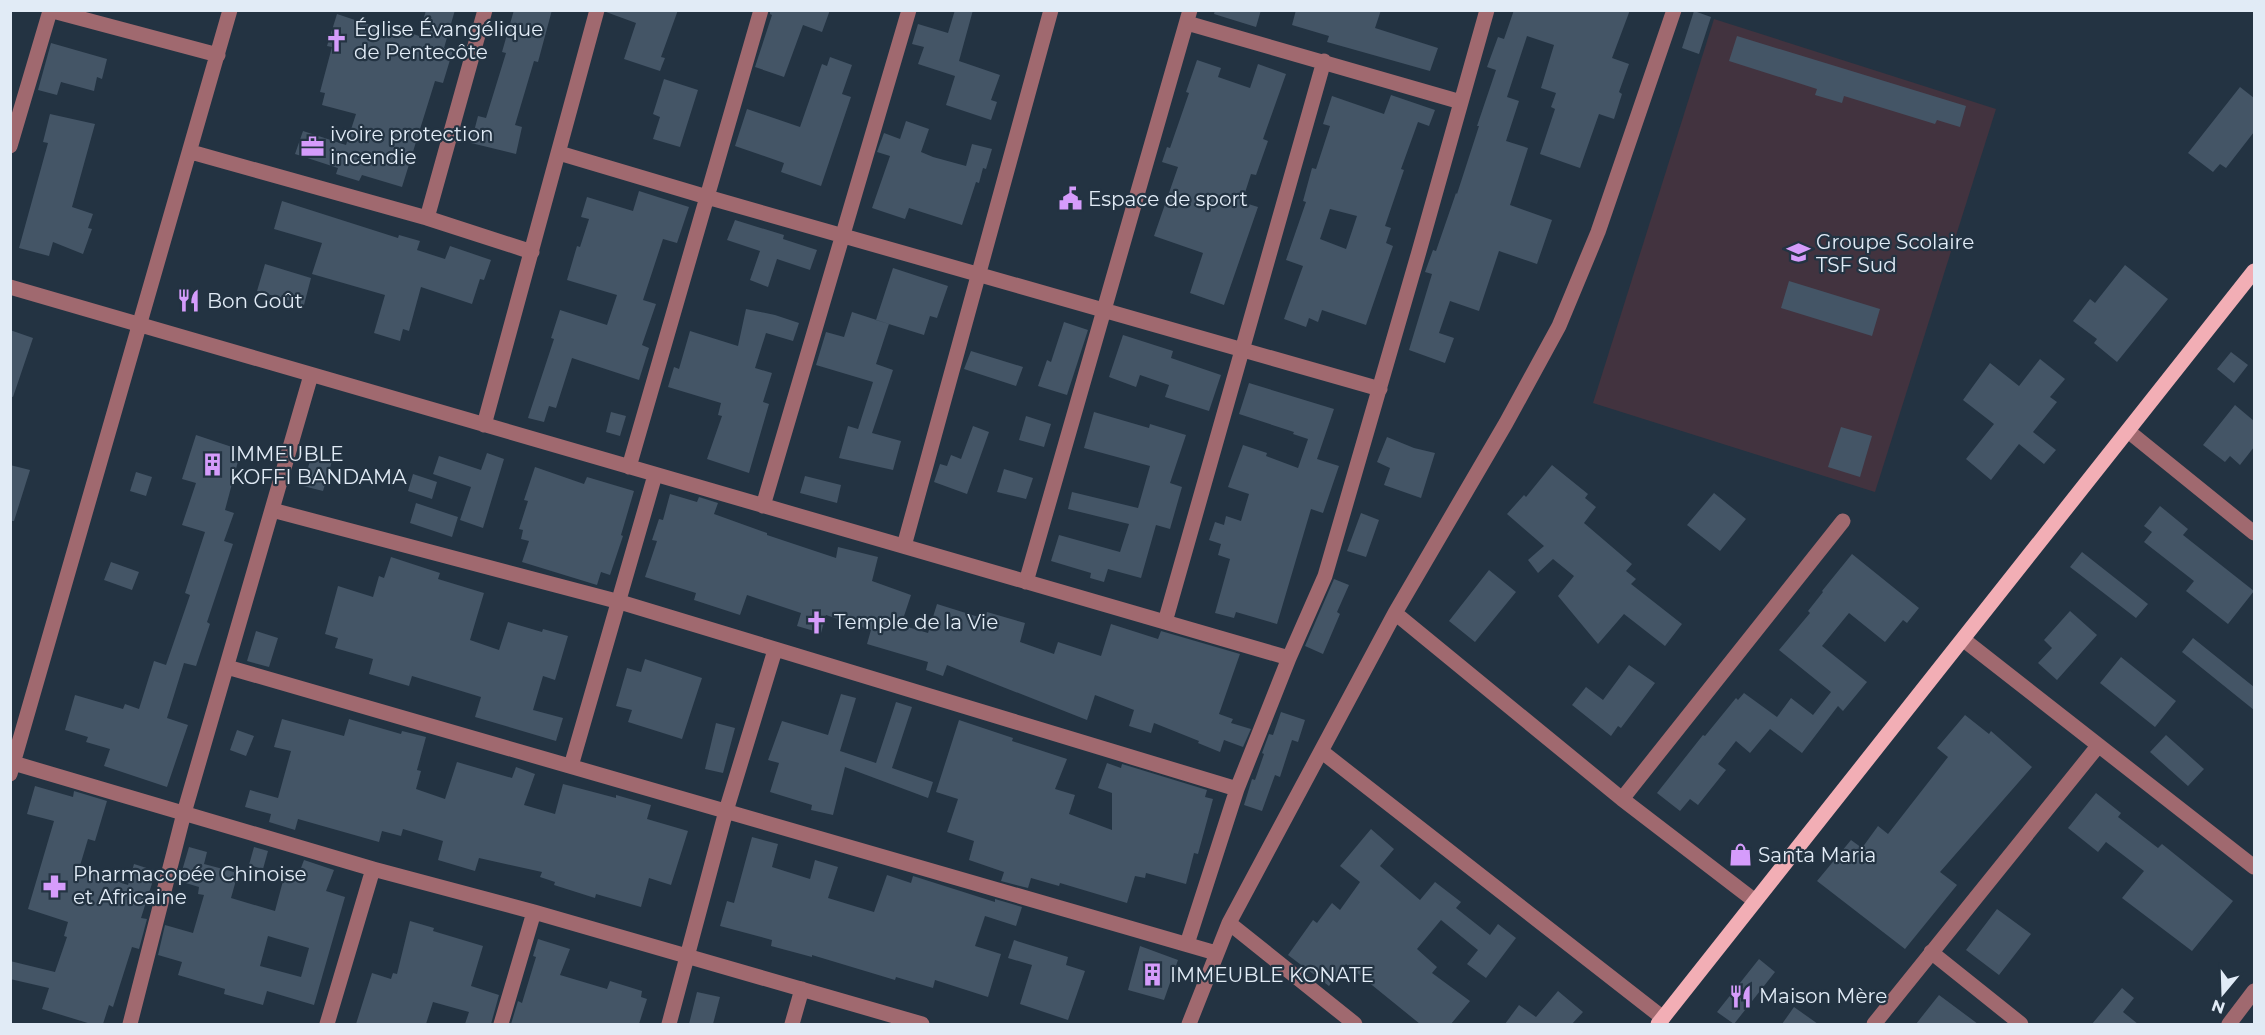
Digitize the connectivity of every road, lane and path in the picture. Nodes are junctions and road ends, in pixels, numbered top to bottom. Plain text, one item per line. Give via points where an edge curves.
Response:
1 (230, 10) edge
2 (485, 10) edge
3 (597, 10) edge
4 (761, 10) edge
5 (909, 10) edge
6 (1051, 10) edge
7 (1486, 10) edge
8 (1674, 10) edge
9 (50, 11) edge
10 (1188, 17) edge
11 (218, 55) junction
12 (1324, 61) junction
13 (1461, 102) junction
14 (10, 146) edge
15 (191, 152) junction
16 (559, 153) junction
17 (707, 197) junction
18 (428, 219) junction
19 (842, 236) junction
20 (532, 252) junction
21 (2254, 271) edge
22 (978, 274) junction
23 (10, 287) edge
24 (1104, 310) junction
25 (138, 325) junction
26 (1243, 350) junction
27 (311, 375) junction
28 (1380, 389) junction
29 (484, 425) junction
30 (2128, 431) junction
31 (629, 467) junction
32 (655, 475) junction
33 (763, 506) junction
34 (272, 510) junction
35 (1843, 521) dead end
36 (2254, 533) edge
37 (903, 546) junction
38 (1026, 582) junction
39 (620, 602) junction
40 (1395, 613) junction
41 (1165, 622) junction
42 (1964, 640) junction
43 (775, 650) junction
44 (1289, 658) junction
45 (227, 667) junction
46 (2098, 746) junction
47 (1321, 751) junction
48 (12, 766) edge
49 (571, 766) junction
50 (1237, 789) junction
51 (1622, 799) junction
52 (726, 811) junction
53 (184, 813) junction
54 (2254, 867) edge
55 (373, 868) junction
56 (1755, 901) junction
57 (534, 912) junction
58 (1229, 923) junction
59 (1187, 944) junction
60 (1931, 952) junction
61 (1216, 953) junction
62 (686, 957) junction
63 (802, 989) junction
64 (2253, 998) edge
65 (1660, 1021) edge
66 (130, 1024) edge
67 (327, 1024) edge
68 (501, 1024) edge
69 (669, 1024) edge
70 (792, 1024) edge
71 (922, 1024) edge
72 (1189, 1024) edge
73 (1355, 1024) edge
74 (1875, 1024) edge
75 (2021, 1024) edge
76 (2229, 1024) edge

1 - 11 street
2 - 18 street
3 - 16 street
4 - 17 street
5 - 19 street
6 - 22 street
7 - 13 street
8 - 40 street via 1598,232 1559,326
9 - 11 street
9 - 14 street
10 - 12 street
10 - 24 street
11 - 15 street
12 - 13 street
12 - 26 street
13 - 28 street
15 - 18 street
15 - 25 street
16 - 17 street
16 - 20 street
17 - 19 street
17 - 31 street
18 - 20 street
19 - 22 street
19 - 33 street
20 - 29 street
21 - 30 main road
22 - 24 street
22 - 37 street
23 - 25 street
24 - 26 street
24 - 38 street
25 - 27 street
25 - 48 street
26 - 28 street
26 - 41 street
27 - 29 street
27 - 34 street
28 - 44 street via 1325,576
29 - 31 street
30 - 36 street
30 - 42 main road
31 - 32 street
32 - 33 street
32 - 39 street
33 - 37 street
34 - 39 street
34 - 45 street
35 - 51 street
37 - 38 street
38 - 41 street
39 - 43 street
39 - 49 street
40 - 47 street
40 - 51 street
41 - 44 street
42 - 46 street
42 - 56 main road
43 - 50 street
43 - 52 street
44 - 50 street
45 - 49 street
45 - 53 street
46 - 54 street
46 - 60 street
47 - 58 street
47 - 65 street
48 - 53 street
49 - 52 street
50 - 59 street
51 - 56 street
52 - 59 street
52 - 62 street
53 - 55 street
53 - 66 street
55 - 57 street
55 - 67 street
56 - 65 main road
57 - 62 street
57 - 68 street
58 - 61 street
58 - 73 street
59 - 61 street
60 - 74 street
60 - 75 street
61 - 72 street
62 - 63 street
62 - 69 street
63 - 70 street
63 - 71 street
64 - 76 street

